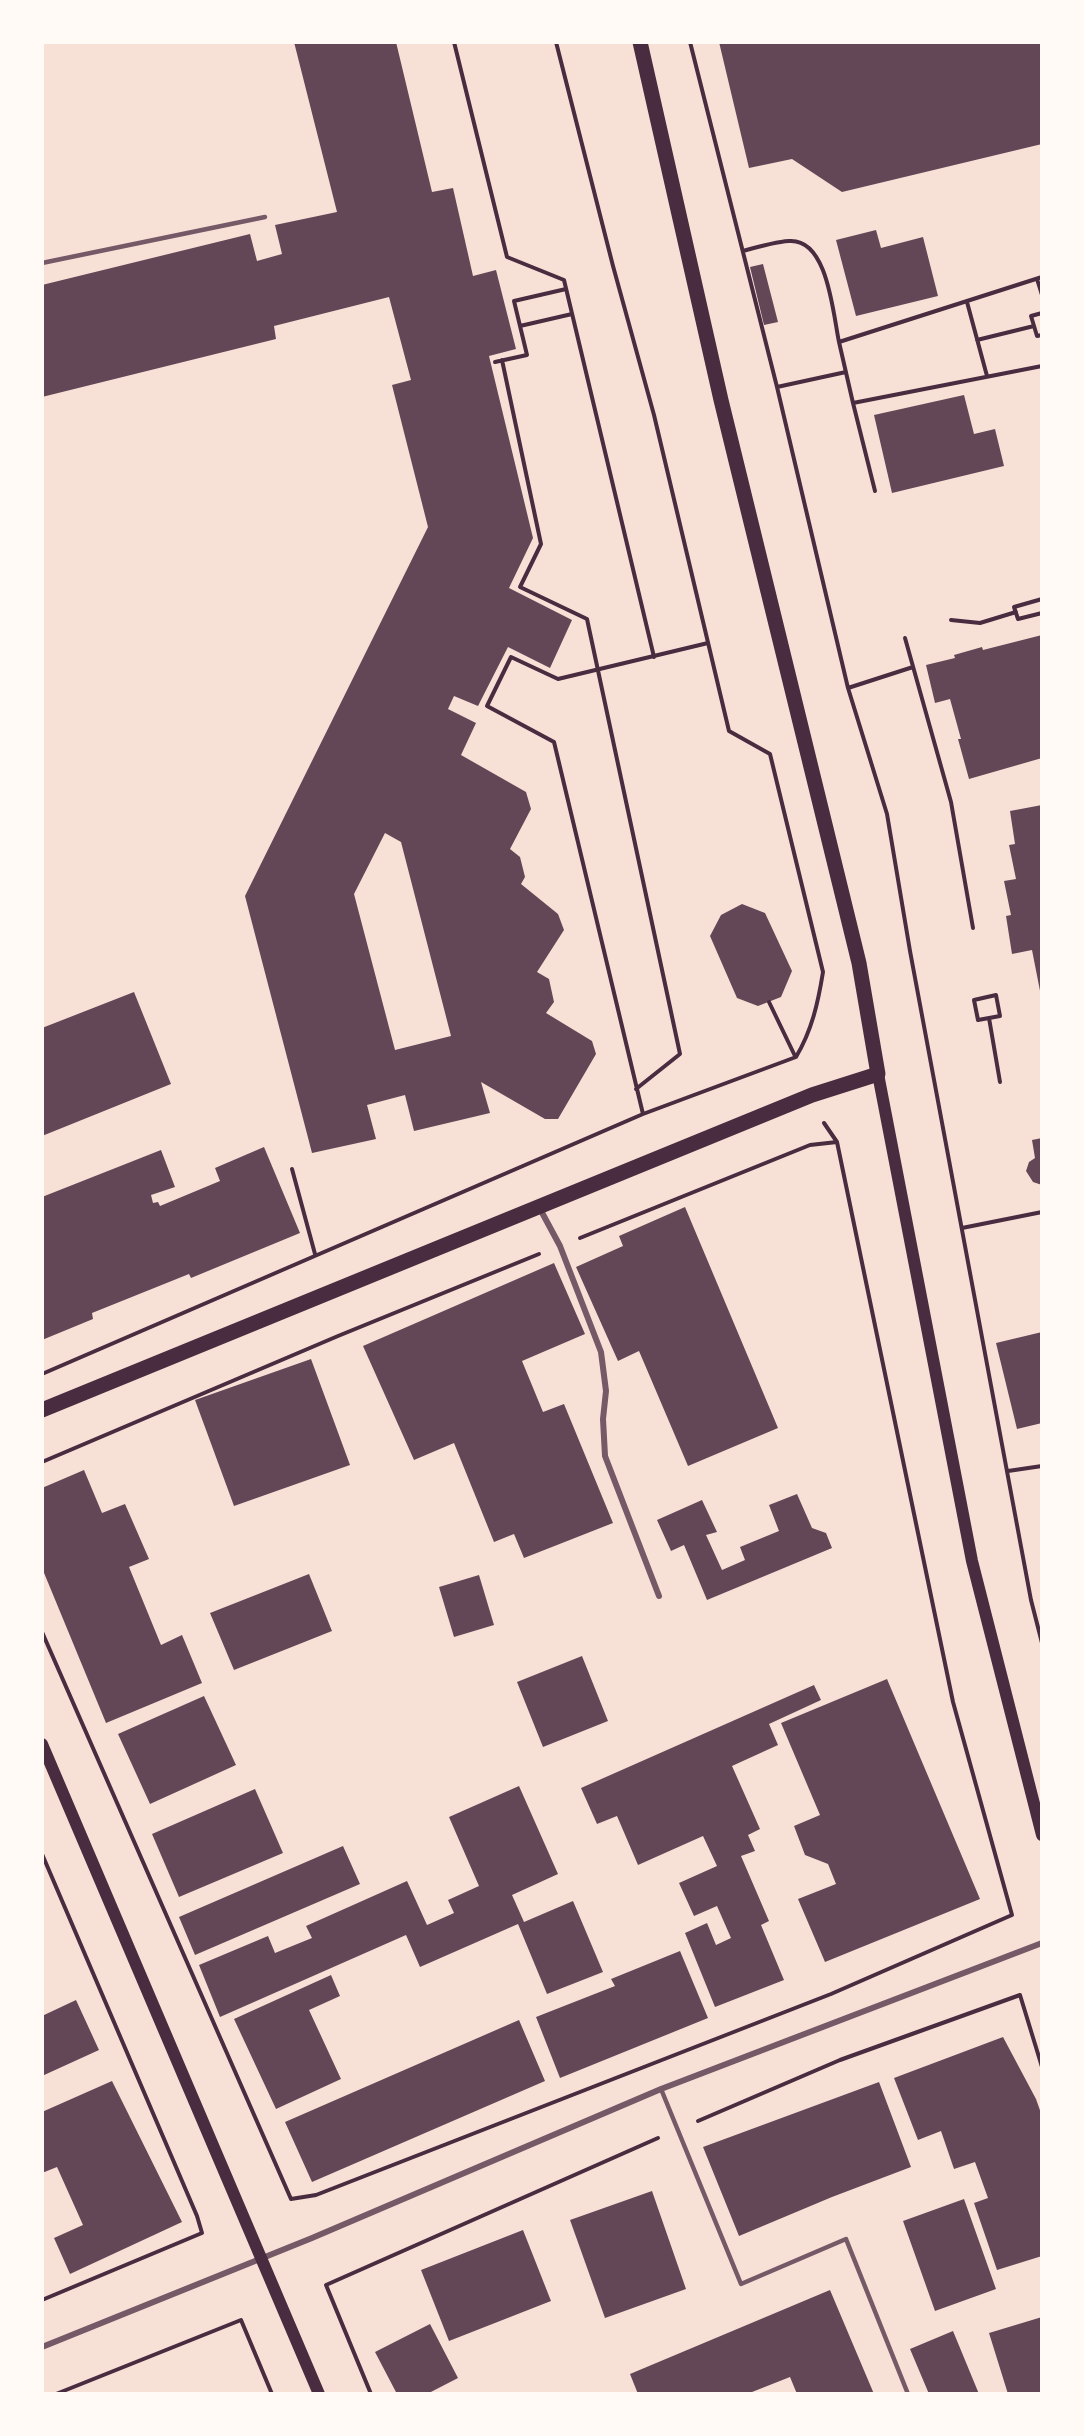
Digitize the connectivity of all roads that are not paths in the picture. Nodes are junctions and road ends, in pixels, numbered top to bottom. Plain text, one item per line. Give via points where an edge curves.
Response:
1 (640, 42) edge
2 (265, 217) dead end
3 (42, 263) edge
4 (878, 1074) junction
5 (539, 1206) junction
6 (42, 1410) edge
7 (658, 1596) dead end
8 (42, 1744) edge
9 (1042, 1835) edge
10 (1042, 1942) edge
11 (661, 2090) junction
12 (261, 2259) junction
13 (42, 2347) edge
14 (319, 2394) edge
15 (908, 2394) edge

1 - 4 main road via 722,400 859,963
2 - 3 lane
4 - 5 main road via 812,1095
4 - 9 main road via 972,1561
5 - 6 main road
5 - 7 street via 560,1246 601,1352 606,1390 605,1456
8 - 12 main road
10 - 11 street
11 - 12 street
11 - 15 lane via 741,2284 846,2239
12 - 13 street
12 - 14 main road

